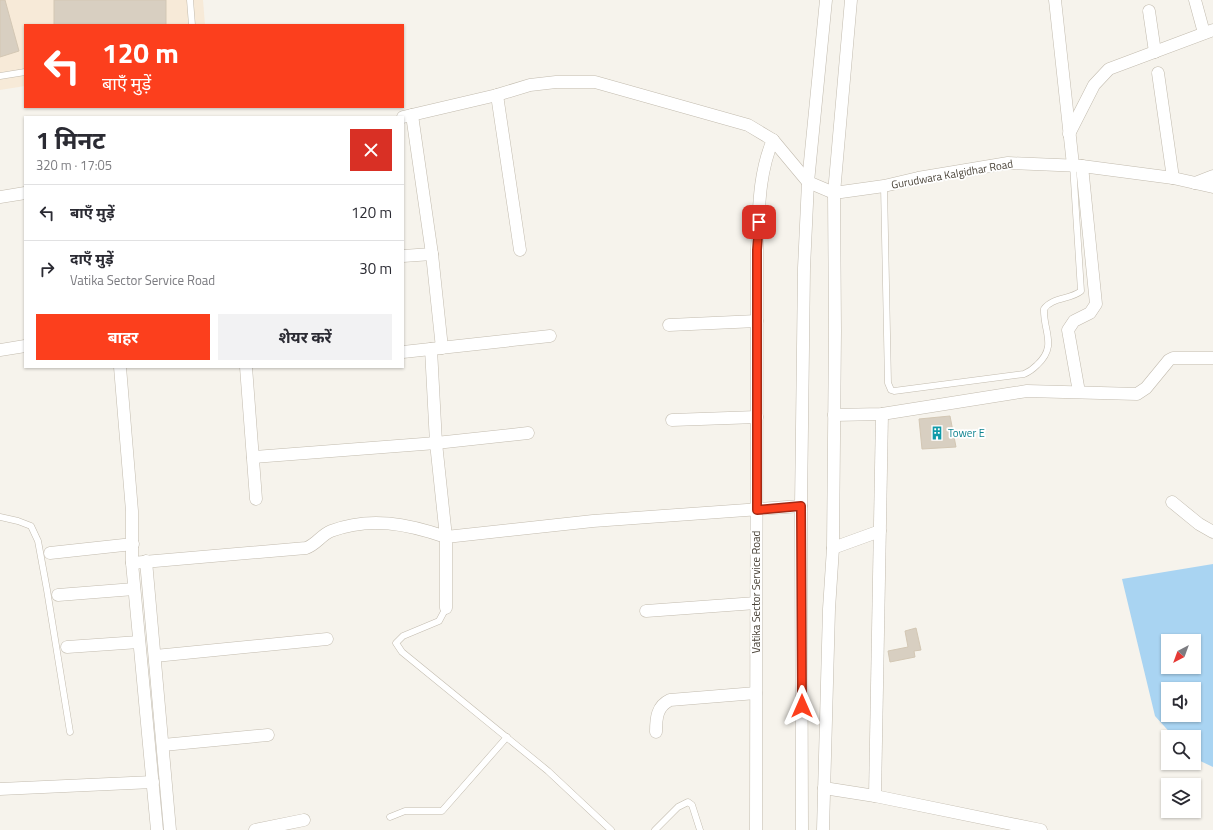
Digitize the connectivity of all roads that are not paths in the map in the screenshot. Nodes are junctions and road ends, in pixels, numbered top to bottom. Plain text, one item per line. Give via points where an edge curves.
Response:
1 (190, 0) edge
2 (826, 0) edge
3 (851, 0) edge
4 (1055, 0) edge
5 (1195, 0) edge
6 (1149, 11) dead end
7 (192, 24) edge
8 (1208, 32) edge
9 (1155, 52) junction
10 (24, 72) edge
11 (1158, 73) dead end
12 (0, 76) edge
13 (496, 95) junction
14 (408, 116) edge
15 (1069, 134) junction
16 (773, 140) junction
17 (1077, 165) junction
18 (1213, 176) edge
19 (1173, 178) junction
20 (808, 182) junction
21 (1195, 183) junction
22 (884, 186) junction
23 (1213, 187) edge
24 (24, 193) edge
25 (834, 193) junction
26 (0, 197) edge
27 (520, 250) dead end
28 (432, 254) junction
29 (404, 256) edge
30 (757, 321) junction
31 (669, 325) dead end
32 (550, 336) dead end
33 (24, 346) edge
34 (436, 348) junction
35 (0, 350) edge
36 (404, 352) edge
37 (1213, 358) edge
38 (120, 368) edge
39 (246, 368) edge
40 (1079, 392) junction
41 (882, 414) junction
42 (834, 415) junction
43 (757, 417) junction
44 (672, 420) dead end
45 (528, 433) dead end
46 (436, 443) junction
47 (253, 457) junction
48 (256, 499) dead end
49 (1172, 502) dead end
50 (801, 506) junction
51 (757, 510) junction
52 (0, 518) edge
53 (880, 531) junction
54 (1213, 532) edge
55 (446, 537) junction
56 (133, 544) junction
57 (833, 548) junction
58 (50, 553) dead end
59 (146, 561) junction
60 (132, 563) junction
61 (134, 589) junction
62 (58, 596) dead end
63 (756, 603) junction
64 (446, 608) joint
65 (646, 611) dead end
66 (328, 639) dead end
67 (139, 642) junction
68 (67, 647) dead end
69 (155, 656) junction
70 (756, 693) junction
71 (70, 732) dead end
72 (656, 732) dead end
73 (268, 735) dead end
74 (507, 737) junction
75 (163, 745) junction
76 (153, 782) junction
77 (824, 788) junction
78 (0, 790) edge
79 (875, 796) junction
80 (390, 818) dead end
81 (304, 820) dead end
82 (157, 830) edge
83 (170, 830) edge
84 (255, 830) edge
85 (611, 830) edge
86 (655, 830) edge
87 (700, 830) edge
88 (756, 830) edge
89 (802, 830) edge
90 (824, 830) edge
91 (1042, 830) edge

1 - 7 lane
2 - 20 street
3 - 25 street
4 - 15 street
5 - 8 street
6 - 9 street
8 - 9 street
9 - 15 street via 1109,69 1102,75 1094,85
10 - 12 lane
11 - 19 street
13 - 14 street
13 - 16 street via 536,84 595,82 748,125
13 - 27 street
14 - 28 street
15 - 17 street
16 - 20 street
16 - 30 street, Vatika Sector Service Road via 765,157 762,179 757,250
17 - 19 street, Gurudwara Kalgidhar Road
17 - 22 street, Gurudwara Kalgidhar Road via 1008,163
17 - 22 lane via 1080,291 1076,295 1052,302 1044,309 1049,340 1048,349 1040,362 1024,374 894,391 888,383
17 - 40 street via 1096,304 1090,313 1074,321 1068,330
18 - 21 street
19 - 21 street, Gurudwara Kalgidhar Road
20 - 25 street
20 - 50 street via 804,268
21 - 23 street, Gurudwara Kalgidhar Road
22 - 25 street, Gurudwara Kalgidhar Road
24 - 26 street
25 - 42 street
28 - 29 street
28 - 34 street
30 - 31 street
30 - 43 street, Vatika Sector Service Road
32 - 34 street
33 - 35 street
34 - 36 street
34 - 46 street
37 - 40 street via 1173,358 1146,388 1137,394
38 - 56 street
39 - 47 street
40 - 41 street via 1027,390
41 - 42 street
41 - 53 street
42 - 57 street
43 - 44 street
43 - 51 street, Vatika Sector Service Road
45 - 46 street
46 - 47 street
46 - 55 street
47 - 48 street
49 - 54 street
50 - 51 street
50 - 89 street
51 - 55 street via 593,521
51 - 63 street, Vatika Sector Service Road
52 - 71 lane via 31,526 38,542
53 - 57 street
53 - 79 street
55 - 59 street via 398,524 364,523 328,532 306,548
55 - 64 street
56 - 58 street
56 - 60 street
57 - 77 street
59 - 60 street
59 - 69 street
60 - 61 street
61 - 62 street
61 - 67 street
63 - 65 street
63 - 70 street, Vatika Sector Service Road
64 - 74 lane via 439,620 403,636 396,643 402,652
66 - 69 street
67 - 68 street
67 - 76 street
69 - 75 street
70 - 72 street via 670,700 665,702 657,713
70 - 88 street, Vatika Sector Service Road
73 - 75 street
74 - 80 lane via 442,811 404,811
74 - 85 lane
75 - 83 street
76 - 78 street
76 - 82 street
77 - 79 street
77 - 90 street
79 - 91 street
81 - 84 street
86 - 87 lane via 678,807 688,802 695,811

